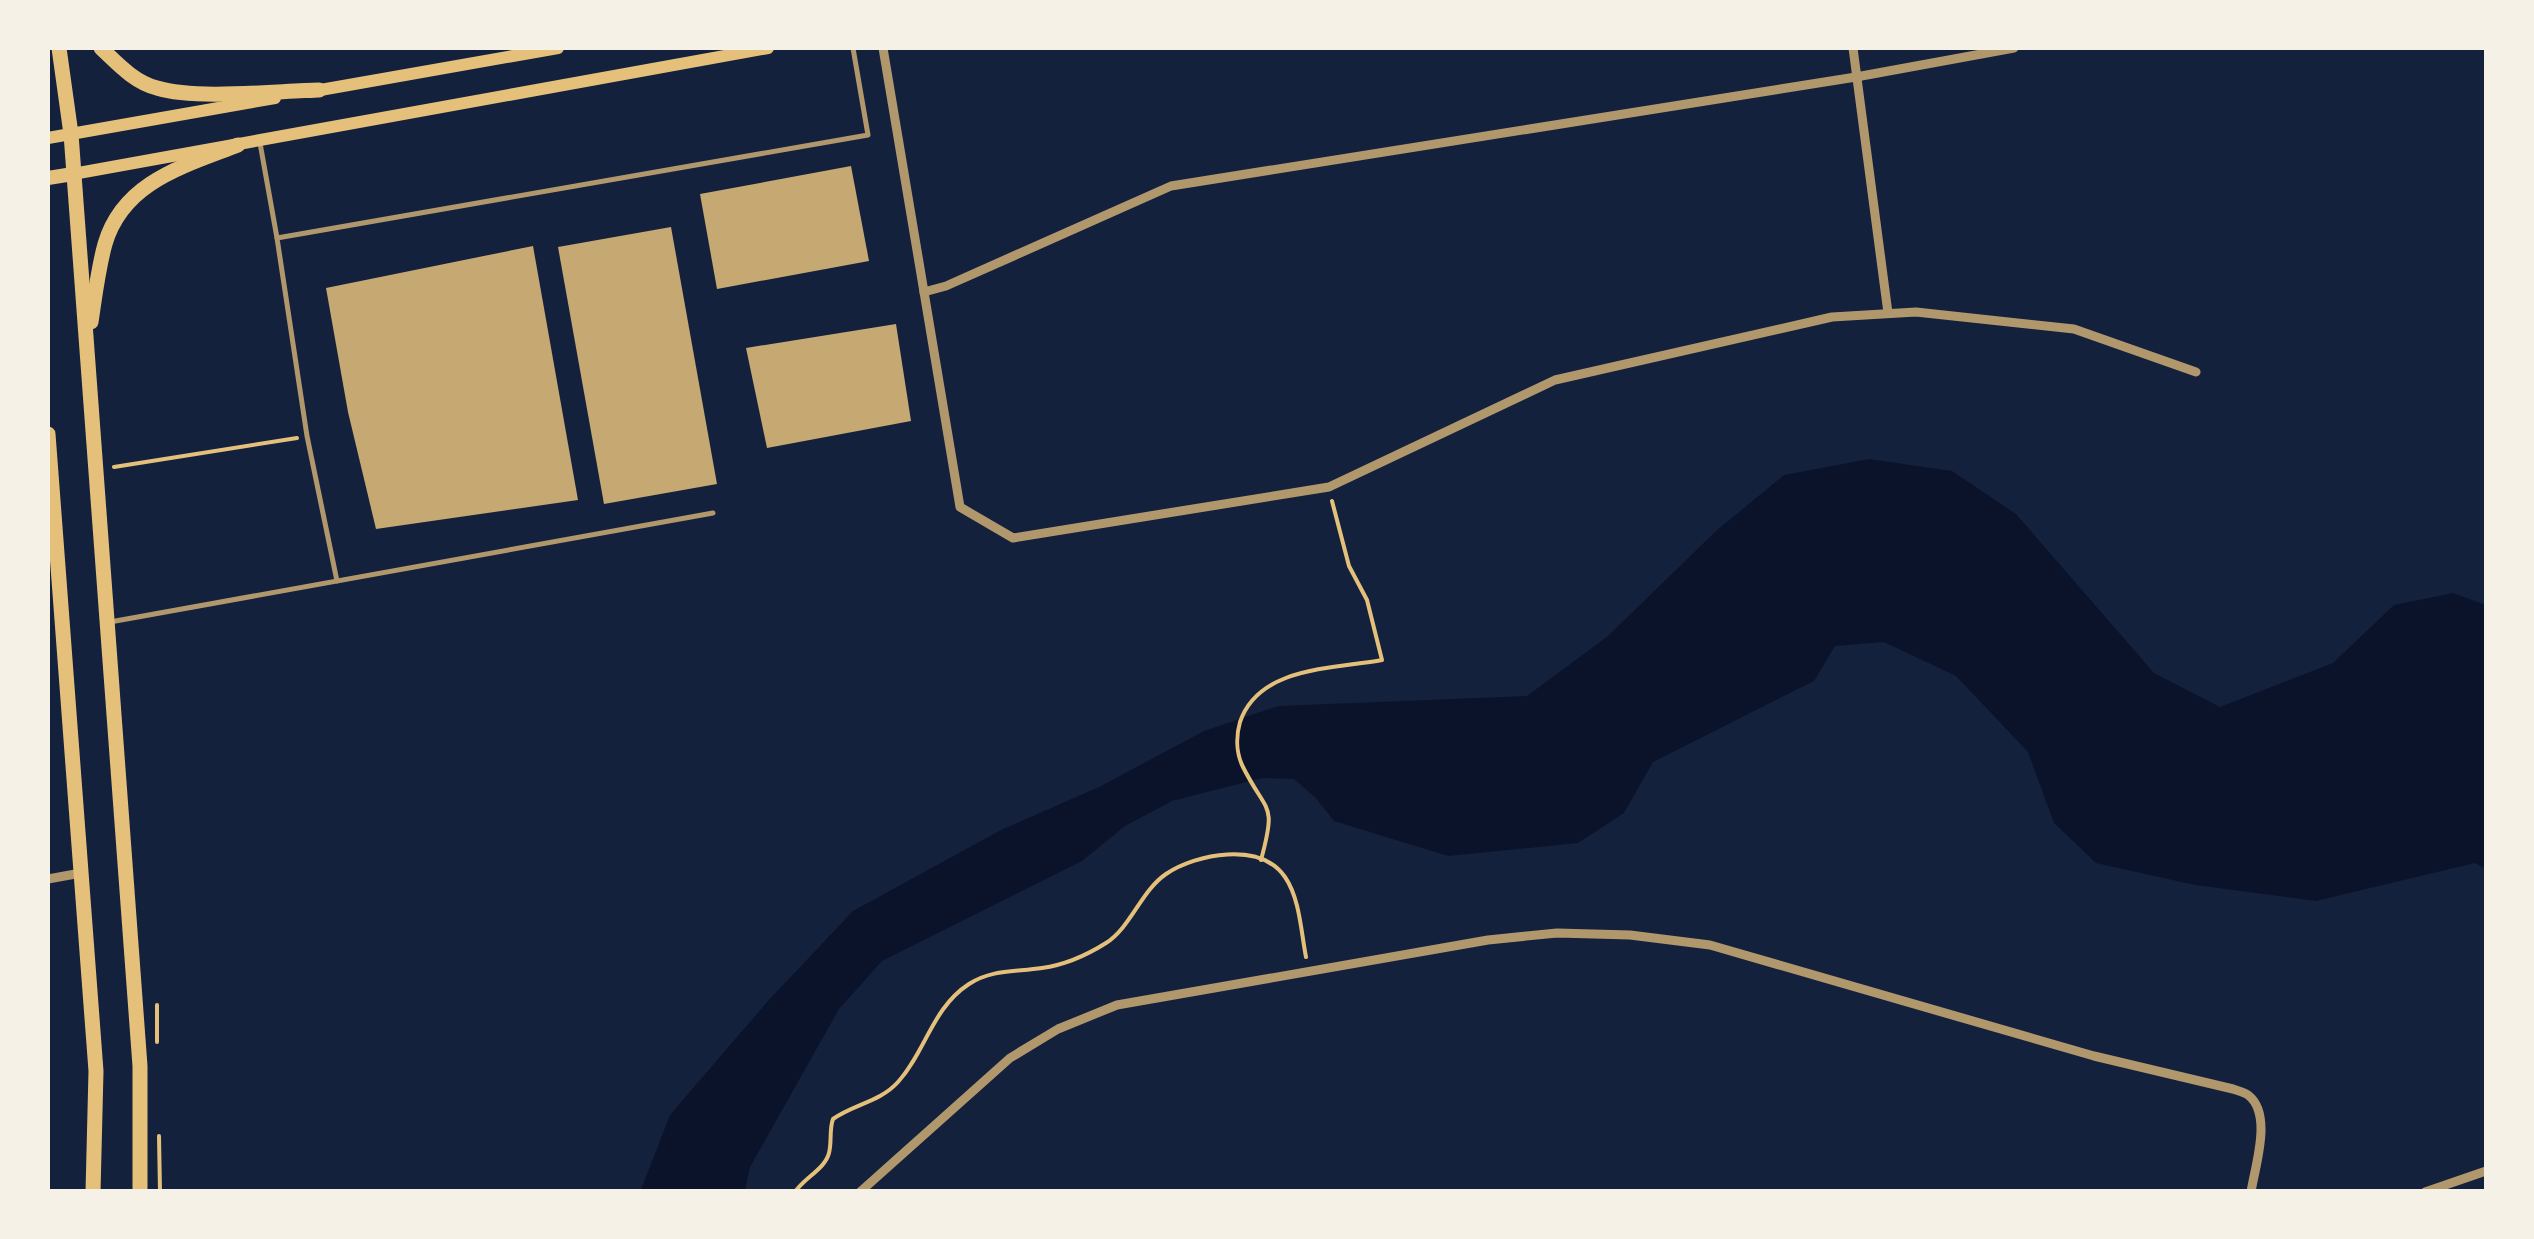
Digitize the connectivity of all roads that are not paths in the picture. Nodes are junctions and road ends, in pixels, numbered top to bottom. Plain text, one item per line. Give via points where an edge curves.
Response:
1 (58, 48) edge
2 (101, 48) edge
3 (558, 48) edge
4 (768, 48) edge
5 (852, 48) edge
6 (884, 48) edge
7 (1852, 48) edge
8 (2014, 48) edge
9 (1856, 76) junction
10 (319, 90) junction
11 (70, 134) junction
12 (48, 138) edge
13 (260, 141) junction
14 (238, 145) junction
15 (73, 174) junction
16 (48, 178) edge
17 (277, 238) junction
18 (924, 292) junction
19 (1888, 313) junction
20 (86, 345) junction
21 (2196, 372) dead end
22 (48, 434) edge
23 (713, 513) dead end
24 (337, 581) junction
25 (107, 622) junction
26 (81, 873) junction
27 (48, 879) edge
28 (2486, 1171) edge
29 (93, 1192) edge
30 (140, 1192) edge
31 (860, 1192) edge
32 (2252, 1192) edge
33 (2425, 1192) edge

1 - 11 highway
2 - 10 highway via 127,74 155,88
3 - 10 main road
4 - 13 main road
5 - 17 lane via 868,135
6 - 18 street
7 - 9 street
8 - 9 street
9 - 18 street via 1171,186
9 - 19 street
10 - 11 main road
11 - 12 main road
11 - 15 highway
13 - 14 main road
13 - 17 lane
14 - 15 main road
14 - 20 highway via 140,188 119,214 106,242
15 - 16 main road
15 - 20 highway
17 - 24 lane
18 - 19 street via 960,508 1012,538 1329,487 1555,380 1832,316
19 - 21 street via 2074,328
20 - 25 highway
22 - 26 highway
23 - 24 lane
24 - 25 lane
25 - 30 highway via 140,1066
26 - 27 street
26 - 29 highway via 96,1071
28 - 33 street
31 - 32 street via 1010,1058 1117,1005 1557,933 1710,945 2249,1095 2260,1130

